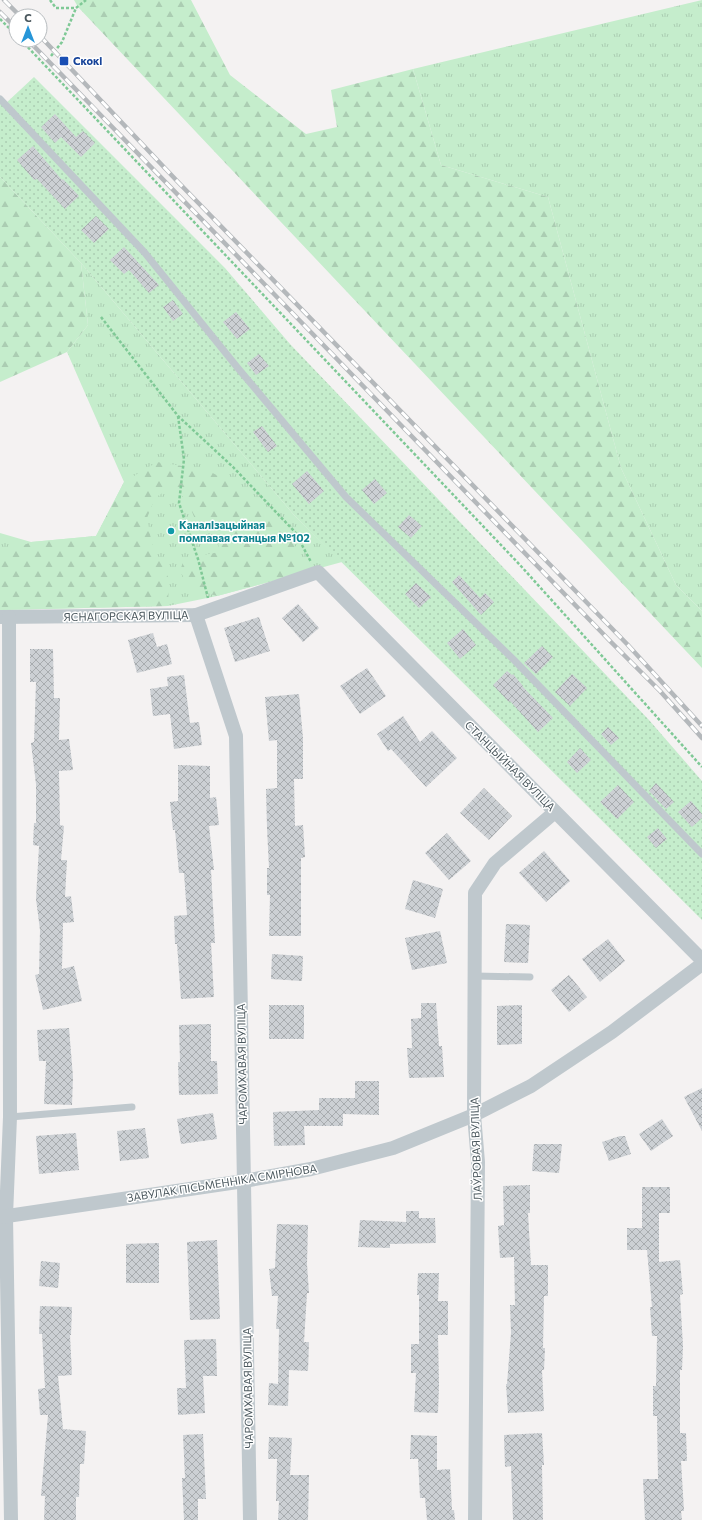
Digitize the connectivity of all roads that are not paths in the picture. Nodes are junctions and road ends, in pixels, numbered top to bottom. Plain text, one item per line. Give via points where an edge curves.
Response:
1 (0, 99) edge
2 (318, 572) joint
3 (196, 615) junction
4 (4, 617) edge
5 (555, 812) junction
6 (702, 854) edge
7 (702, 960) edge
8 (702, 964) edge
9 (475, 976) junction
10 (530, 977) dead end
11 (132, 1107) dead end
12 (474, 1115) junction
13 (10, 1117) junction
14 (244, 1181) junction
15 (3, 1216) edge
16 (11, 1520) edge
17 (250, 1520) edge
18 (475, 1520) edge

1 - 6 lane via 145,253 346,497 514,660
2 - 3 street, ЯСНАГОРСКАЯ ВУЛІЦА
2 - 5 street, СТАНЦЫЙНАЯ ВУЛІЦА
3 - 4 street, ЯСНАГОРСКАЯ ВУЛІЦА
3 - 14 street, ЧАРОМХАВАЯ ВУЛІЦА via 236,736
4 - 13 street
5 - 7 street, СТАНЦЫЙНАЯ ВУЛІЦА
5 - 9 street, ЛАЎРОВАЯ ВУЛІЦА via 495,863 475,893
8 - 12 street, ЗАВУЛАК ПІСЬМЕННІКА СМІРНОВА via 575,1057 531,1086
9 - 10 lane
9 - 12 street, ЛАЎРОВАЯ ВУЛІЦА
11 - 13 lane
12 - 14 street, ЗАВУЛАК ПІСЬМЕННІКА СМІРНОВА via 392,1148 311,1169
12 - 18 street, ЛАЎРОВАЯ ВУЛІЦА via 478,1162
13 - 15 street
14 - 15 street, ЗАВУЛАК ПІСЬМЕННІКА СМІРНОВА
14 - 17 street, ЧАРОМХАВАЯ ВУЛІЦА
15 - 16 street

